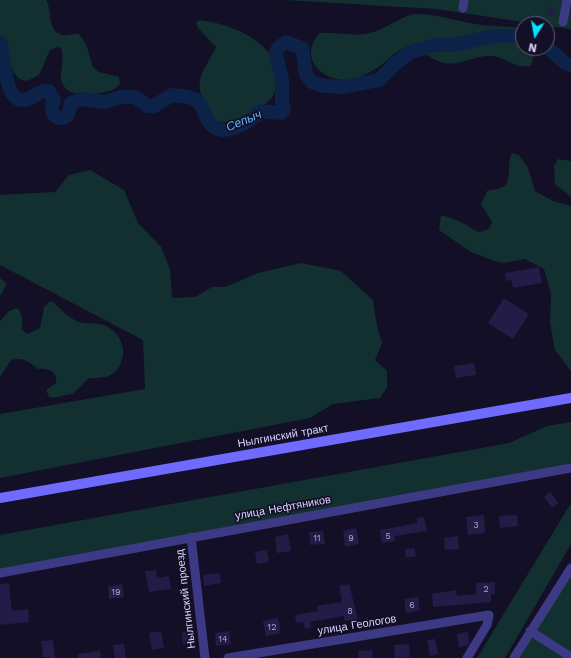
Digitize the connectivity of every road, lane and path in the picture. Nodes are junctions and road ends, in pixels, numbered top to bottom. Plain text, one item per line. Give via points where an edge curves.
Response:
1 (567, 0) edge
2 (563, 22) dead end
3 (571, 398) edge
4 (571, 468) edge
5 (0, 498) edge
6 (191, 537) junction
7 (571, 568) edge
8 (0, 573) edge
9 (530, 631) junction
10 (571, 657) edge
11 (205, 658) edge
12 (228, 658) edge
13 (467, 658) edge
14 (514, 658) edge

1 - 2 street
3 - 5 main road, Нылгинский тракт
4 - 6 street, улица Нефтяников
6 - 8 street, улица Нефтяников
6 - 11 street, Нылгинский проезд
7 - 9 street
9 - 10 street
9 - 14 street
12 - 13 street, улица Геологов via 489,615 487,625

